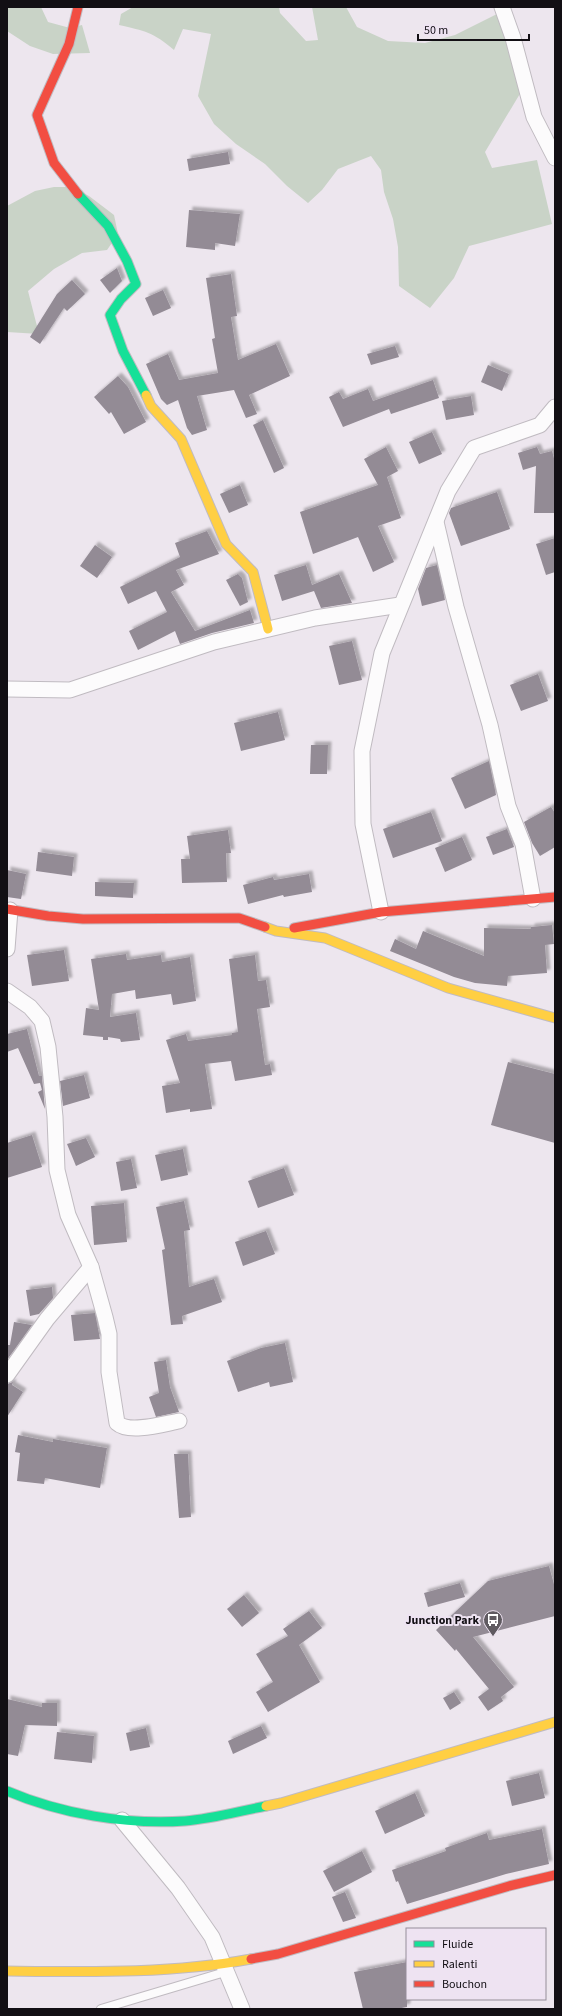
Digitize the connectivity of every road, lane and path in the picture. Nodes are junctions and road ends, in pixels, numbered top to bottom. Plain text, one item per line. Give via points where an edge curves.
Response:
1 (78, 7) edge
2 (502, 7) edge
3 (555, 158) edge
4 (555, 407) edge
5 (436, 522) junction
6 (400, 605) junction
7 (268, 629) junction
8 (7, 689) edge
9 (555, 897) edge
10 (533, 899) junction
11 (8, 910) edge
12 (381, 912) junction
13 (276, 931) junction
14 (7, 949) edge
15 (7, 991) edge
16 (555, 1018) edge
17 (91, 1267) junction
18 (7, 1376) edge
19 (179, 1421) dead end
20 (555, 1722) edge
21 (7, 1791) edge
22 (122, 1820) junction
23 (555, 1875) edge
24 (226, 1967) junction
25 (7, 1971) edge
26 (101, 2009) edge
27 (242, 2009) edge

1 - 7 main road via 69,44 37,115 54,163 84,202 108,226 127,261 136,284 110,315 123,351 151,406 181,439 226,544 253,572
2 - 3 street via 534,117
4 - 5 street via 540,425 474,448 448,490
5 - 6 street
5 - 10 street via 456,607 490,725 508,806 523,844
6 - 7 street via 316,618
6 - 12 street via 382,653 362,751 363,824
7 - 8 street via 214,642 70,690
9 - 10 main road
10 - 12 main road
11 - 13 main road via 83,919 239,918
11 - 14 street
12 - 13 main road
13 - 16 main road via 325,938 448,988
15 - 17 street via 30,1007 42,1021 48,1047 57,1170 68,1215
17 - 18 street via 47,1319
17 - 19 street via 109,1334 109,1372 117,1423 122,1428 130,1429
20 - 22 main road via 281,1803 186,1821
21 - 22 main road via 28,1800
22 - 24 street via 178,1888 212,1937
23 - 24 main road
24 - 25 main road via 108,1972
24 - 26 lane
24 - 27 street

